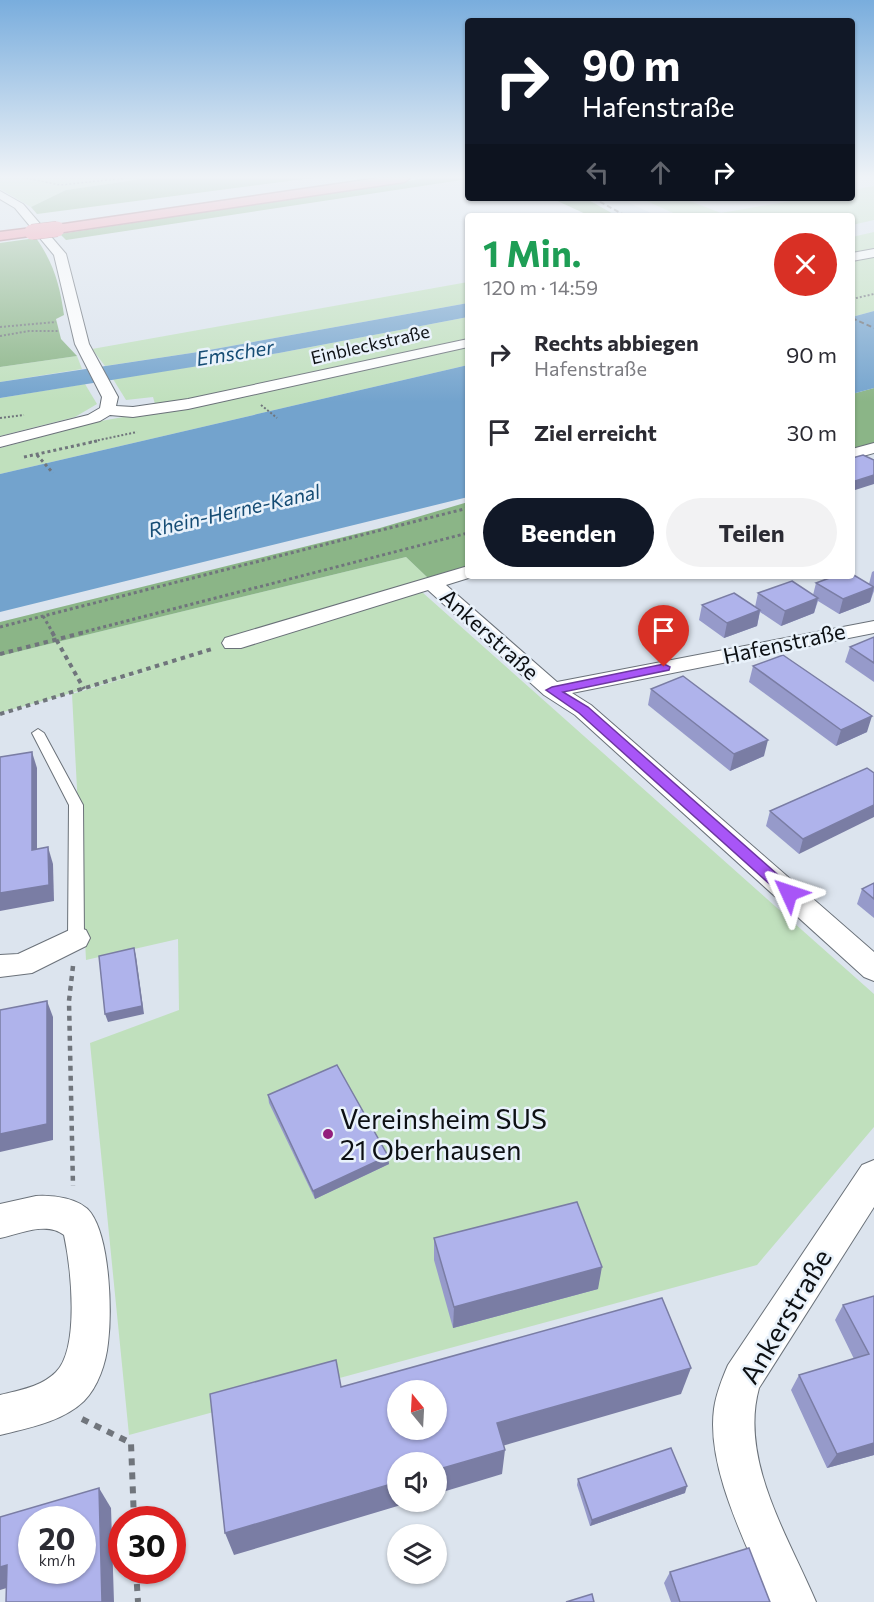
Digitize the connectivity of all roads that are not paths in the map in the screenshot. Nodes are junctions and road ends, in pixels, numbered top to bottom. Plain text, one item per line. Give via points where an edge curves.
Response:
1 (59, 253) edge
2 (874, 253) edge
3 (855, 256) edge
4 (465, 344) edge
5 (107, 410) junction
6 (0, 442) edge
7 (874, 448) edge
8 (855, 453) edge
9 (465, 573) edge
10 (432, 583) junction
11 (874, 627) edge
12 (233, 642) road end
13 (552, 690) junction
14 (38, 733) dead end
15 (76, 938) joint
16 (0, 966) edge
17 (874, 969) edge
18 (874, 1176) edge
19 (0, 1221) edge
20 (0, 1415) edge
21 (793, 1602) edge

1 - 5 street via 89,359 111,402
2 - 3 street
4 - 5 street, Einbleckstraße via 188,404 133,412
5 - 6 street, Einbleckstraße via 94,418
7 - 8 street
9 - 10 street, Ankerstraße
10 - 12 street, Ankerstraße
10 - 13 street, Ankerstraße
11 - 13 street, Hafenstraße
13 - 17 street, Ankerstraße via 583,710
14 - 15 lane via 76,805
15 - 16 street via 22,965
18 - 21 street, Ankerstraße via 742,1379 734,1414 740,1467
19 - 20 street via 44,1212 61,1213 74,1220 84,1247 89,1342 86,1361 76,1379 48,1402

